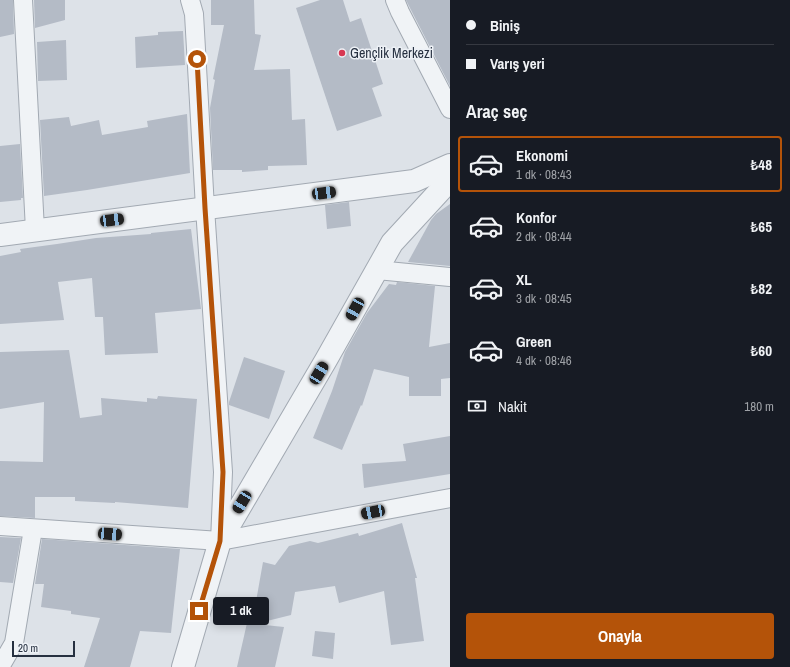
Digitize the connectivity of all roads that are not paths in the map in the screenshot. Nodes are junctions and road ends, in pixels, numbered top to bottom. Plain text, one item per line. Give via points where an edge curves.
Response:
1 (23, 0) edge
2 (190, 0) edge
3 (395, 0) edge
4 (450, 109) edge
5 (450, 165) edge
6 (450, 180) edge
7 (205, 208) junction
8 (35, 230) junction
9 (0, 235) edge
10 (377, 270) junction
11 (450, 277) edge
12 (450, 498) edge
13 (0, 526) edge
14 (32, 529) junction
15 (220, 541) junction
16 (7, 646) edge
17 (0, 667) edge
18 (183, 667) edge

1 - 8 street
2 - 7 street via 194,14
3 - 4 street
5 - 7 street via 414,181
6 - 10 street via 392,243
7 - 8 street
7 - 15 street via 223,472
8 - 9 street
10 - 11 street
10 - 15 street
12 - 15 street
13 - 14 street
14 - 15 street
14 - 16 street
15 - 18 street
16 - 17 street

